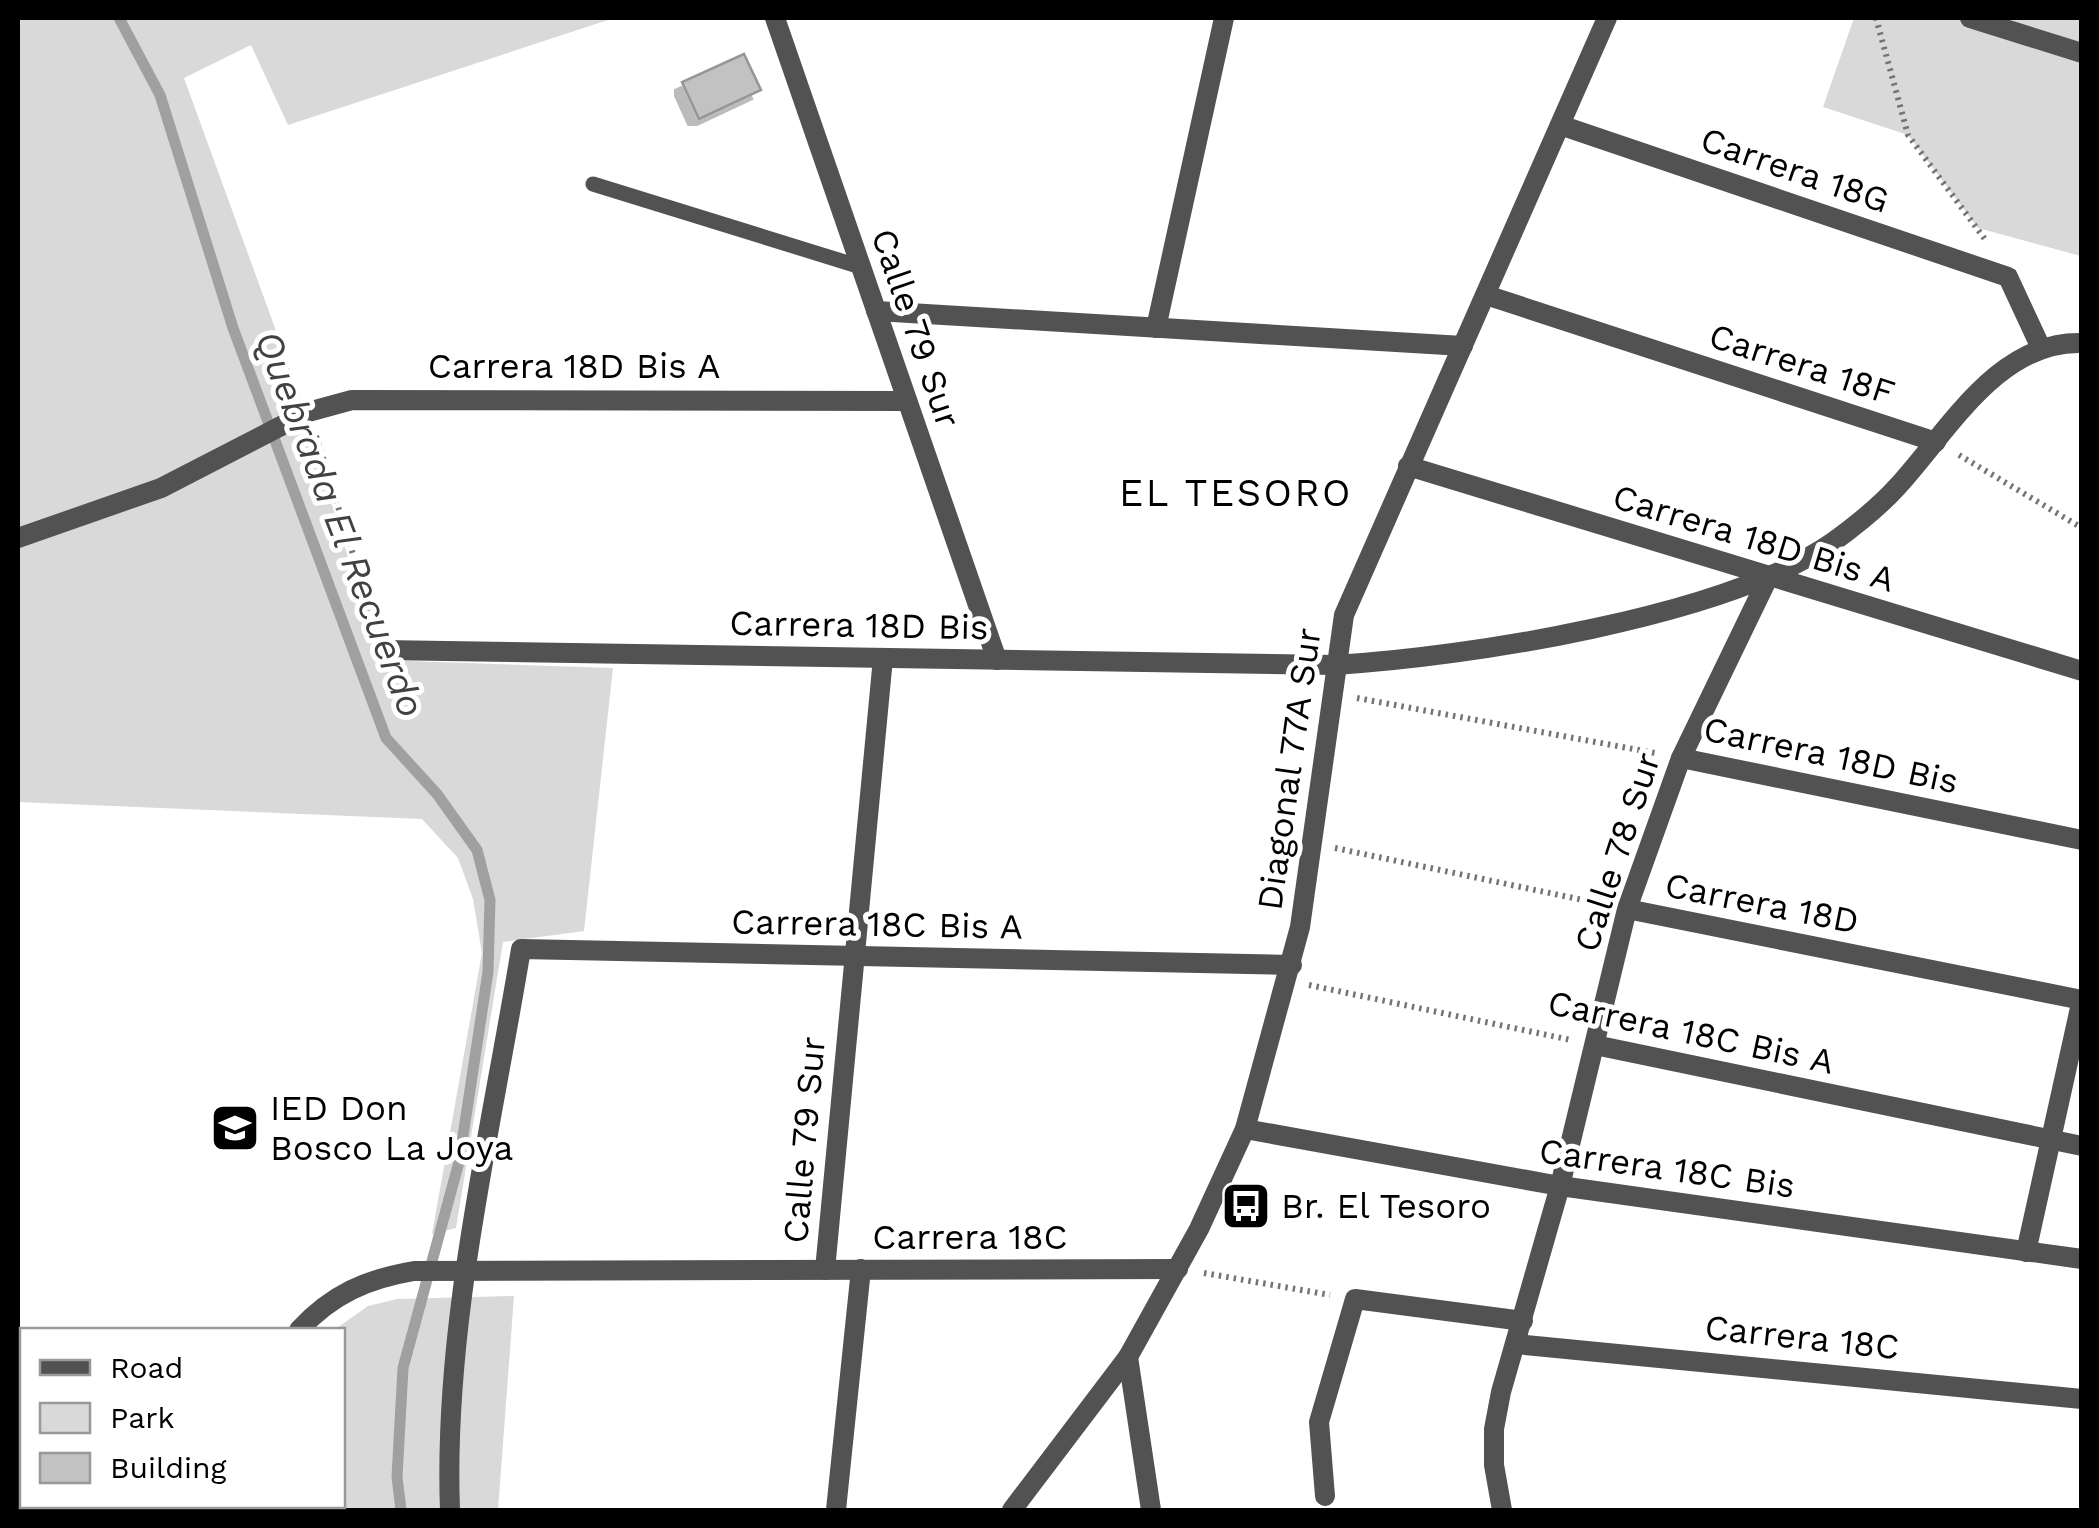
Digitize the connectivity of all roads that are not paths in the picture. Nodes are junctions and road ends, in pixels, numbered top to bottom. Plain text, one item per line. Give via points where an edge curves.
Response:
1 (775, 18) edge
2 (1224, 18) edge
3 (1607, 18) edge
4 (1970, 18) edge
5 (2082, 54) edge
6 (1560, 125) junction
7 (593, 184) dead end
8 (861, 268) junction
9 (1486, 295) junction
10 (876, 311) junction
11 (1156, 328) junction
12 (2082, 342) edge
13 (1463, 346) junction
14 (2041, 348) junction
15 (907, 401) junction
16 (1936, 442) junction
17 (1408, 466) junction
18 (18, 538) edge
19 (1768, 576) junction
20 (382, 650) road end
21 (882, 658) junction
22 (997, 660) junction
23 (1334, 664) junction
24 (2082, 672) edge
25 (1680, 758) junction
26 (2082, 840) edge
27 (1627, 909) junction
28 (854, 956) junction
29 (1290, 973) junction
30 (2081, 999) edge
31 (1595, 1045) junction
32 (1245, 1129) junction
33 (2050, 1140) junction
34 (2082, 1146) edge
35 (1560, 1186) junction
36 (2026, 1252) junction
37 (2082, 1260) edge
38 (1178, 1269) junction
39 (825, 1270) junction
40 (862, 1270) junction
41 (468, 1271) junction
42 (1522, 1321) junction
43 (301, 1328) edge
44 (1515, 1344) junction
45 (1128, 1357) junction
46 (2082, 1399) edge
47 (1325, 1496) dead end
48 (450, 1510) edge
49 (836, 1510) edge
50 (1012, 1510) edge
51 (1151, 1510) edge
52 (1502, 1510) edge

1 - 8 street, Calle 79 Sur
2 - 11 street
3 - 6 street, Diagonal 77A Sur
4 - 5 street
6 - 9 street, Diagonal 77A Sur
6 - 14 street, Carrera 18G via 2008,278
7 - 8 lane
8 - 10 street, Calle 79 Sur
9 - 13 street, Diagonal 77A Sur
9 - 16 street, Carrera 18F
10 - 11 street
10 - 15 street, Calle 79 Sur
11 - 13 street
12 - 14 street
13 - 17 street, Diagonal 77A Sur
14 - 16 street via 2003,370
15 - 18 street, Carrera 18D Bis A via 352,400 300,417 160,488
15 - 22 street, Calle 79 Sur
16 - 19 street via 1860,520
17 - 19 street, Carrera 18D Bis A
17 - 23 street, Diagonal 77A Sur via 1352,590
19 - 23 street, Carrera 18D Bis via 1559,633 1438,655
19 - 24 street, Carrera 18D Bis A
19 - 25 street, Calle 78 Sur
20 - 21 street, Carrera 18D Bis
21 - 22 street, Carrera 18D Bis
21 - 28 street, Calle 79 Sur
22 - 23 street, Carrera 18D Bis
23 - 29 street, Diagonal 77A Sur via 1314,843
25 - 26 street, Carrera 18D Bis
25 - 27 street, Calle 78 Sur
27 - 30 street, Carrera 18D
27 - 31 street, Calle 78 Sur
28 - 29 street, Carrera 18C Bis A
28 - 39 street, Calle 79 Sur
28 - 41 street, Carrera 18C Bis A via 521,949
29 - 32 street, Diagonal 77A Sur
30 - 33 street
31 - 33 street, Carrera 18C Bis A
31 - 35 street, Calle 78 Sur
32 - 35 street, Carrera 18C Bis
32 - 38 street, Diagonal 77A Sur
33 - 34 street, Carrera 18C Bis A
33 - 36 street
35 - 36 street, Carrera 18C Bis
35 - 42 street, Calle 78 Sur
36 - 37 street, Carrera 18C Bis
38 - 40 street, Carrera 18C
38 - 45 street, Diagonal 77A Sur
39 - 40 street, Carrera 18C
39 - 41 street, Carrera 18C
40 - 49 street, Calle 79 Sur
41 - 43 street, Carrera 18C via 414,1272 357,1286 330,1300
41 - 48 street via 454,1366
42 - 44 street, Calle 78 Sur
42 - 47 street via 1355,1299 1319,1422
44 - 46 street, Carrera 18C
44 - 52 street, Calle 78 Sur via 1494,1429
45 - 50 street, Diagonal 77A Sur
45 - 51 street

